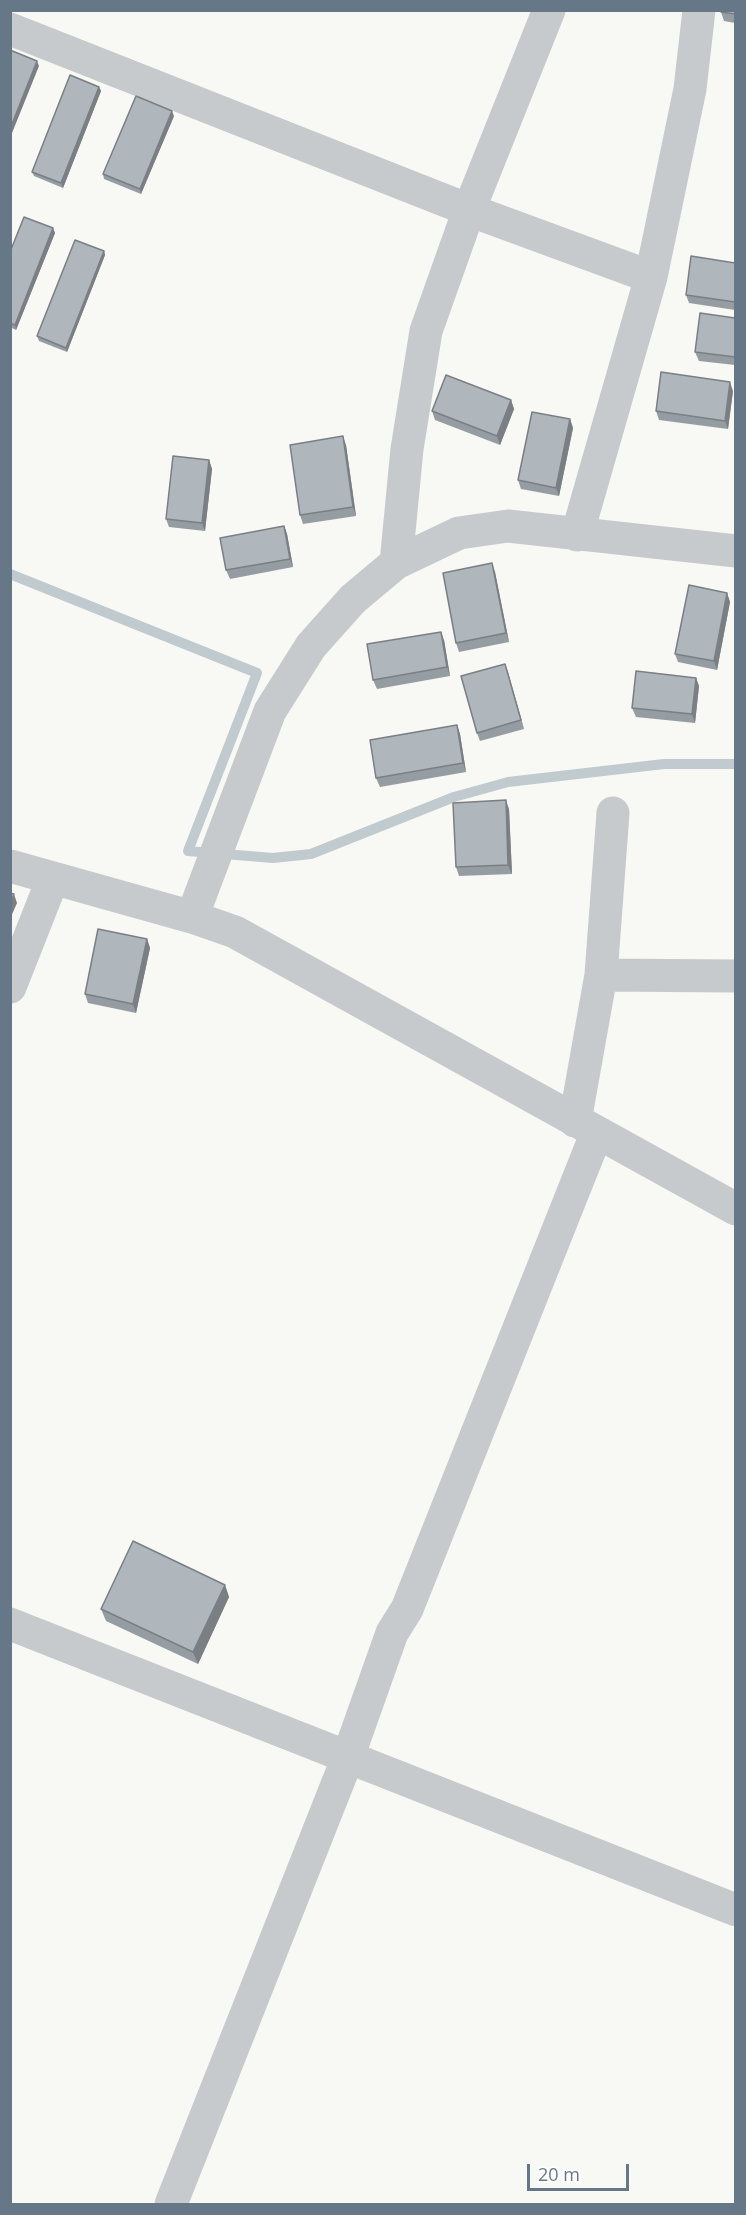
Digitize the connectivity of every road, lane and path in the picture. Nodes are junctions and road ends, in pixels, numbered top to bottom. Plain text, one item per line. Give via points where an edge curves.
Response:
1 (549, 10) edge
2 (699, 10) edge
3 (10, 29) edge
4 (469, 210) junction
5 (651, 277) junction
6 (577, 534) junction
7 (735, 551) edge
8 (396, 563) junction
9 (613, 813) dead end
10 (10, 866) edge
11 (53, 878) junction
12 (192, 917) junction
13 (601, 975) junction
14 (735, 975) edge
15 (10, 987) edge
16 (586, 1126) junction
17 (735, 1209) edge
18 (10, 1624) edge
19 (348, 1757) junction
20 (735, 1910) edge
21 (171, 2205) edge

1 - 4 street
2 - 5 street via 690,89
3 - 4 street
4 - 5 street
4 - 8 street via 426,331
5 - 6 street
6 - 7 street
6 - 8 street via 508,526 459,533
8 - 12 street via 353,599 311,646 270,711
9 - 13 street
10 - 11 street
11 - 12 street
11 - 15 street
12 - 16 street via 235,932
13 - 14 street
13 - 16 street
16 - 17 street
16 - 19 street
18 - 19 street
19 - 20 street
19 - 21 street

